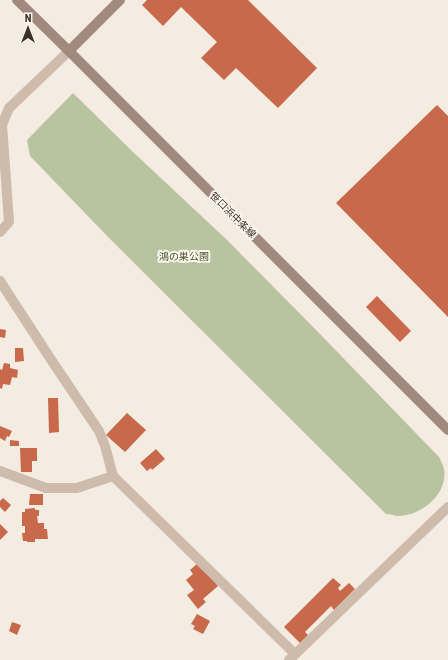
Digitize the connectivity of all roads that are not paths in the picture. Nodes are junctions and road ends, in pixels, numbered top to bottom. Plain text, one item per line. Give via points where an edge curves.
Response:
1 (17, 0) edge
2 (120, 0) edge
3 (69, 51) junction
4 (0, 232) edge
5 (0, 281) edge
6 (448, 430) edge
7 (0, 471) edge
8 (113, 476) junction
9 (448, 507) edge
10 (292, 657) edge

1 - 3 main road, 笹口浜中条線
2 - 3 main road
3 - 4 street via 10,108 2,125 8,222
3 - 6 main road, 笹口浜中条線
5 - 8 street via 99,431
7 - 8 street via 46,488 76,488
8 - 10 street
9 - 10 street

